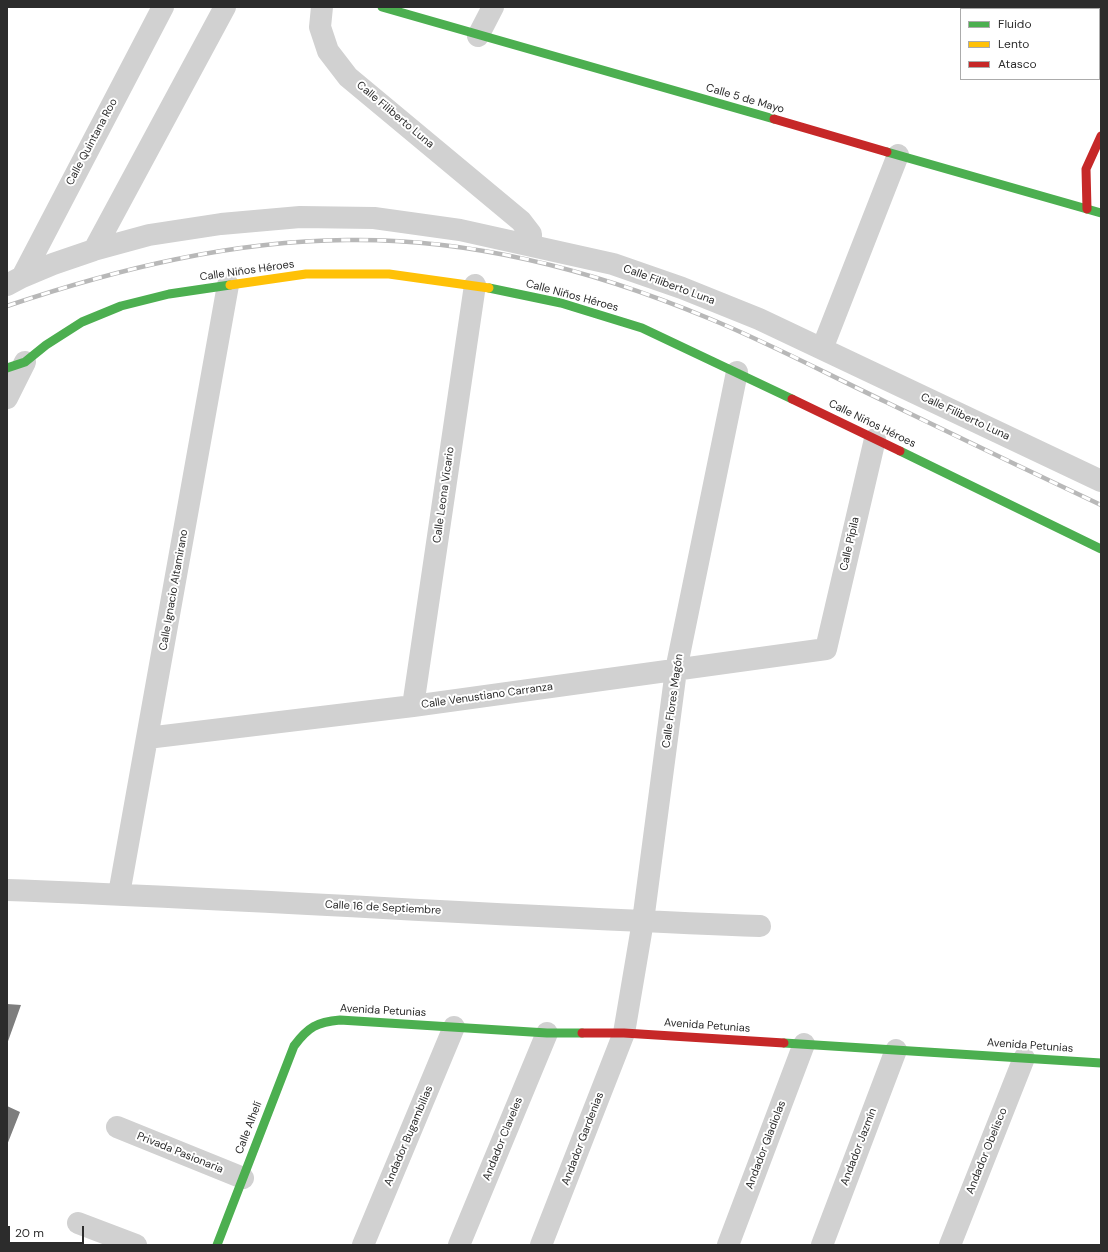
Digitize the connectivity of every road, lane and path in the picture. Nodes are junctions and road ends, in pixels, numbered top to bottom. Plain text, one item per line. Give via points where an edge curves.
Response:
1 (163, 7) edge
2 (225, 7) edge
3 (322, 7) edge
4 (382, 7) edge
5 (493, 7) edge
6 (478, 36) junction
7 (1099, 145) edge
8 (898, 155) junction
9 (1096, 201) dead end
10 (1088, 209) junction
11 (1101, 213) edge
12 (531, 245) junction
13 (94, 250) junction
14 (14, 281) edge
15 (228, 285) junction
16 (475, 285) junction
17 (822, 349) junction
18 (16, 365) edge
19 (737, 372) junction
20 (7, 398) edge
21 (875, 439) junction
22 (1101, 481) edge
23 (1101, 549) edge
24 (826, 649) joint
25 (676, 670) junction
26 (413, 706) junction
27 (147, 738) junction
28 (7, 890) edge
29 (119, 894) junction
30 (643, 922) junction
31 (760, 926) dead end
32 (312, 1025) joint
33 (454, 1028) junction
34 (547, 1033) junction
35 (624, 1033) junction
36 (804, 1044) junction
37 (896, 1050) junction
38 (1024, 1058) junction
39 (1101, 1062) edge
40 (117, 1127) dead end
41 (242, 1178) junction
42 (78, 1223) dead end
43 (136, 1245) edge
44 (217, 1245) edge
45 (363, 1245) edge
46 (460, 1245) edge
47 (541, 1245) edge
48 (728, 1245) edge
49 (822, 1245) edge
50 (950, 1245) edge

1 - 14 street, Calle Quintana Roo
2 - 13 street
3 - 12 street, Calle Filiberto Luna via 320,27 328,52 348,77 522,221 531,234
4 - 6 street, Calle 5 de Mayo
5 - 6 street
6 - 8 street, Calle 5 de Mayo
7 - 10 street via 1086,169
8 - 10 street, Calle 5 de Mayo
8 - 17 street
9 - 10 street
10 - 11 street, Calle 5 de Mayo
12 - 13 street via 460,230 374,218 300,217 221,224 149,235
12 - 17 street, Calle Filiberto Luna via 612,264 682,288
13 - 14 street
15 - 16 street, Calle Niños Héroes via 306,274 388,274
15 - 18 street, Calle Niños Héroes via 169,294 121,306 82,322
15 - 27 street, Calle Ignacio Altamirano
16 - 19 street, Calle Niños Héroes via 561,304 642,328
16 - 26 street, Calle Leona Vicario
17 - 22 street, Calle Filiberto Luna
18 - 20 street
19 - 21 street, Calle Niños Héroes
19 - 25 street, Calle Flores Magón
21 - 23 street, Calle Niños Héroes
21 - 24 street, Calle Pípila
24 - 25 street, Calle Venustiano Carranza
25 - 26 street, Calle Venustiano Carranza
25 - 30 street, Calle Flores Magón
26 - 27 street, Calle Venustiano Carranza
27 - 29 street, Calle Ignacio Altamirano
28 - 29 street, Calle 16 de Septiembre
29 - 30 street, Calle 16 de Septiembre
30 - 31 street, Calle 16 de Septiembre
30 - 35 street, Calle Flores Magón
32 - 33 street, Avenida Petunias via 340,1020
32 - 41 street, Calle Alhelí via 294,1046
33 - 34 street, Avenida Petunias
33 - 45 street, Andador Bugambilias
34 - 35 street, Avenida Petunias
34 - 46 street, Andador Claveles
35 - 36 street, Avenida Petunias
35 - 47 street, Andador Gardenias
36 - 37 street, Avenida Petunias
36 - 48 street, Andador Gladiolas
37 - 38 street, Avenida Petunias
37 - 49 street, Andador Jazmín
38 - 39 street, Avenida Petunias
38 - 50 street, Andador Obelisco
40 - 41 street, Privada Pasionaria
41 - 44 street, Calle Alhelí
42 - 43 street

